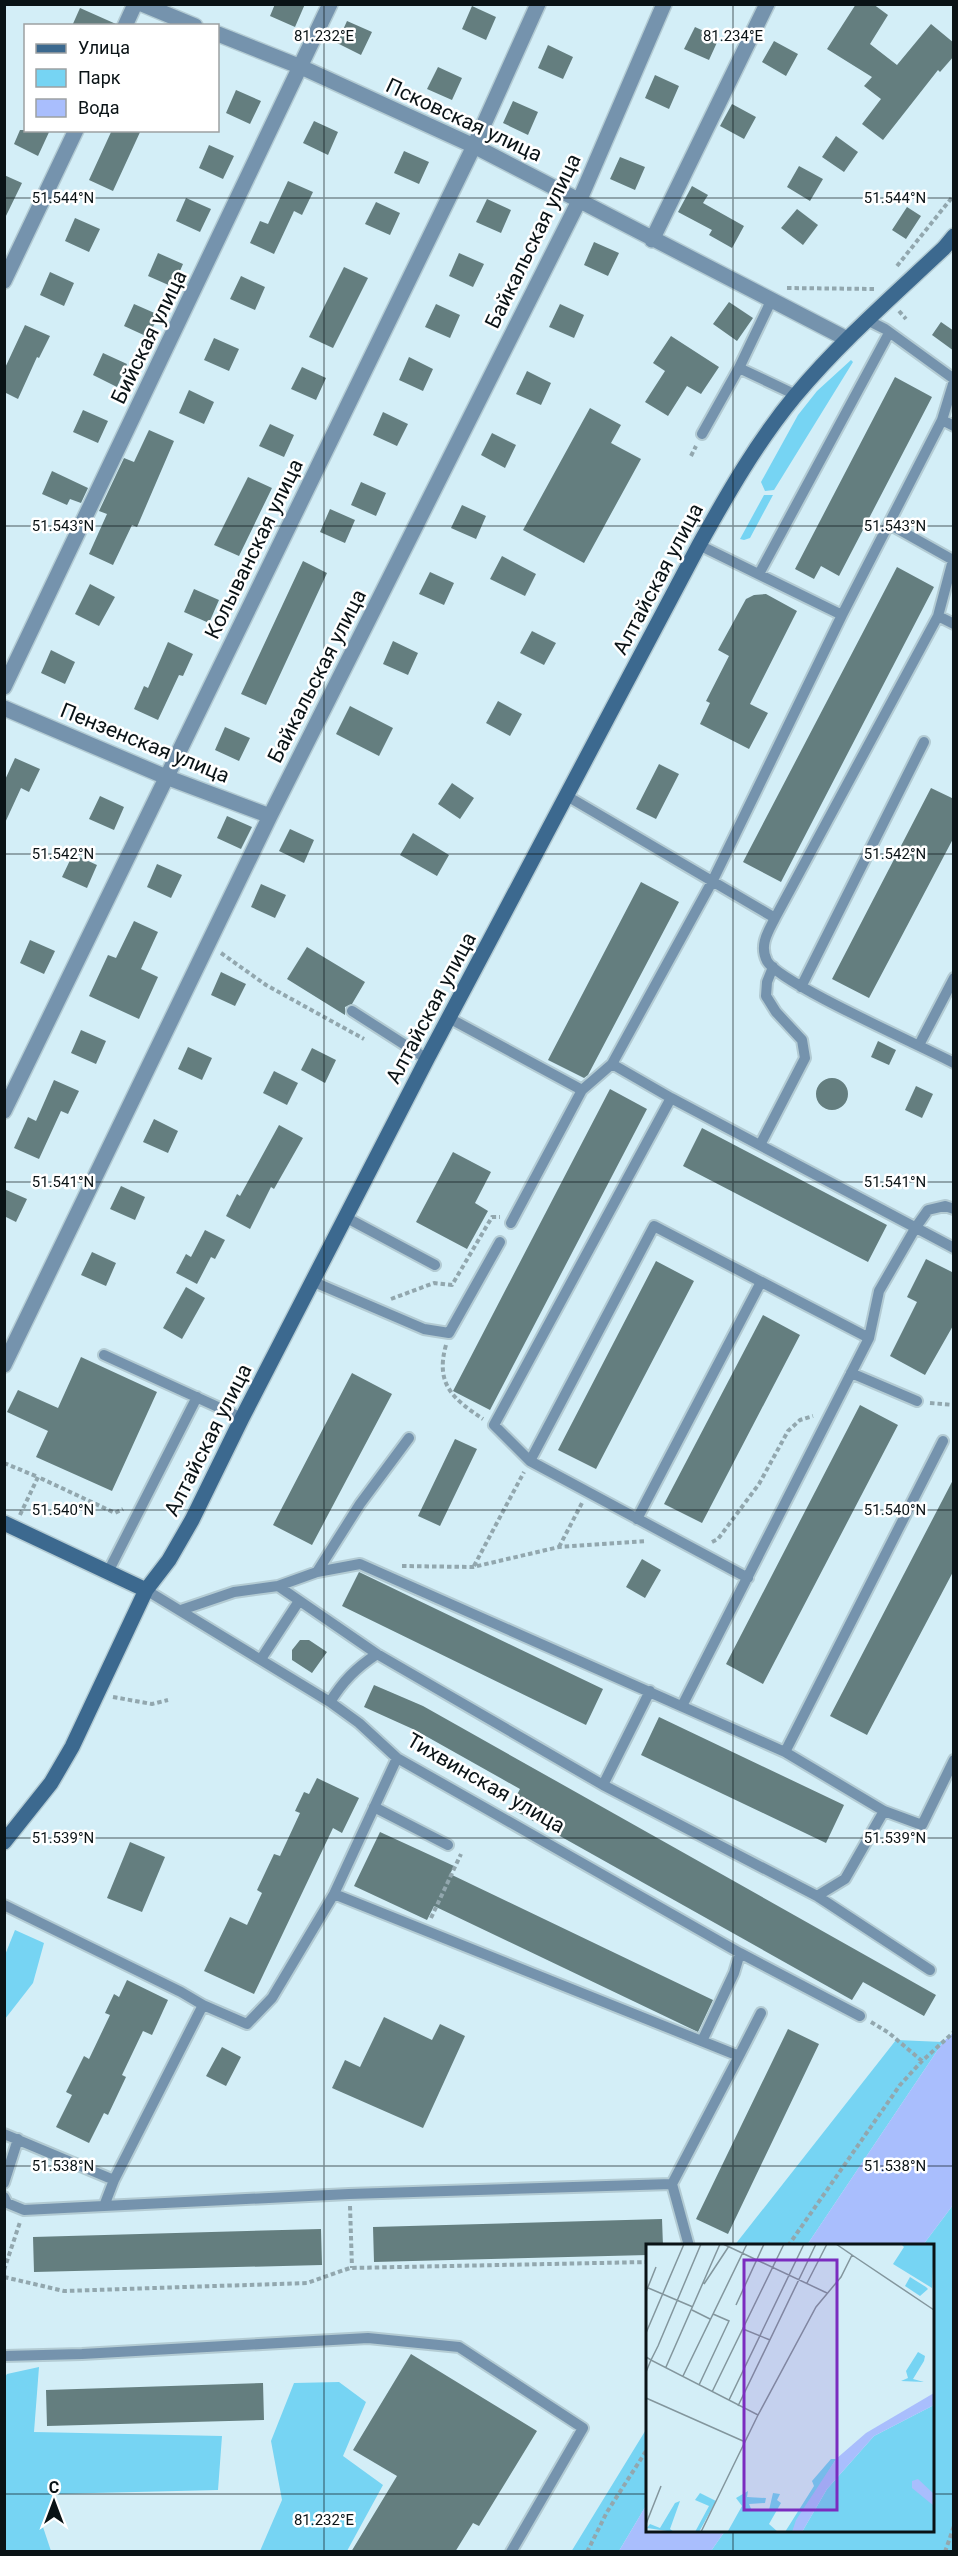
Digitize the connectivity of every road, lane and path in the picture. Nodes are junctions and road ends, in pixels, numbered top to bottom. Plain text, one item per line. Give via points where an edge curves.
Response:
1 (135, 4) edge
2 (142, 4) edge
3 (330, 4) edge
4 (538, 4) edge
5 (664, 4) edge
6 (767, 4) edge
7 (126, 24) edge
8 (190, 24) edge
9 (219, 34) edge
10 (301, 67) junction
11 (75, 132) edge
12 (474, 146) junction
13 (954, 195) edge
14 (580, 199) junction
15 (954, 236) edge
16 (652, 240) junction
17 (892, 272) dead end
18 (4, 281) edge
19 (884, 281) dead end
20 (883, 295) junction
21 (772, 299) junction
22 (906, 319) dead end
23 (867, 320) junction
24 (889, 333) junction
25 (847, 339) junction
26 (739, 368) junction
27 (954, 380) edge
28 (796, 395) junction
29 (942, 420) junction
30 (954, 426) edge
31 (702, 434) dead end
32 (889, 524) junction
33 (699, 545) junction
34 (759, 574) junction
35 (842, 615) junction
36 (938, 616) junction
37 (954, 624) edge
38 (4, 687) edge
39 (4, 708) edge
40 (924, 742) dead end
41 (166, 777) junction
42 (567, 796) junction
43 (270, 816) junction
44 (713, 880) junction
45 (775, 918) junction
46 (208, 944) junction
47 (773, 967) junction
48 (954, 978) edge
49 (801, 987) junction
50 (352, 1011) dead end
51 (449, 1018) junction
52 (365, 1040) dead end
53 (919, 1045) junction
54 (427, 1059) junction
55 (954, 1063) edge
56 (612, 1064) junction
57 (582, 1090) junction
58 (671, 1098) junction
59 (4, 1110) edge
60 (760, 1145) junction
61 (954, 1209) edge
62 (346, 1218) junction
63 (511, 1223) dead end
64 (916, 1227) junction
65 (500, 1242) dead end
66 (954, 1248) edge
67 (435, 1265) dead end
68 (314, 1282) junction
69 (761, 1282) junction
70 (449, 1333) junction
71 (869, 1338) junction
72 (104, 1355) dead end
73 (4, 1365) edge
74 (851, 1373) junction
75 (197, 1396) junction
76 (917, 1401) joint
77 (954, 1405) edge
78 (833, 1410) junction
79 (242, 1418) junction
80 (494, 1425) junction
81 (409, 1438) dead end
82 (943, 1441) dead end
83 (530, 1461) junction
84 (4, 1463) edge
85 (38, 1477) junction
86 (587, 1492) junction
87 (147, 1498) junction
88 (638, 1519) junction
89 (9, 1526) edge
90 (674, 1539) junction
91 (559, 1547) junction
92 (695, 1550) junction
93 (473, 1567) junction
94 (378, 1570) junction
95 (108, 1572) junction
96 (317, 1572) junction
97 (748, 1578) junction
98 (278, 1586) junction
99 (146, 1590) junction
100 (299, 1601) junction
101 (181, 1610) junction
102 (377, 1654) junction
103 (261, 1659) junction
104 (650, 1692) junction
105 (98, 1694) junction
106 (168, 1700) dead end
107 (330, 1702) junction
108 (682, 1706) junction
109 (785, 1752) junction
110 (397, 1758) junction
111 (954, 1760) edge
112 (603, 1785) junction
113 (374, 1807) junction
114 (884, 1811) junction
115 (4, 1842) edge
116 (448, 1845) dead end
117 (463, 1851) dead end
118 (334, 1894) junction
119 (818, 1896) junction
120 (4, 1905) edge
121 (425, 1930) junction
122 (740, 1953) junction
123 (930, 1970) dead end
124 (203, 2005) junction
125 (761, 2013) dead end
126 (860, 2016) joint
127 (954, 2032) edge
128 (702, 2040) junction
129 (739, 2056) junction
130 (922, 2061) junction
131 (4, 2134) edge
132 (18, 2139) junction
133 (114, 2180) junction
134 (4, 2183) edge
135 (672, 2184) junction
136 (349, 2194) junction
137 (4, 2197) edge
138 (104, 2206) junction
139 (24, 2210) junction
140 (689, 2244) edge
141 (789, 2244) edge
142 (646, 2262) edge
143 (352, 2268) junction
144 (4, 2271) edge
145 (4, 2277) edge
146 (4, 2356) edge
147 (646, 2451) edge
148 (954, 2526) edge
149 (511, 2552) edge
150 (587, 2552) edge
151 (945, 2552) edge

1 - 7 street
2 - 8 street
3 - 10 street, Бийская улица
4 - 12 street, Колыванская улица
5 - 14 street, Байкальская улица
6 - 16 street
9 - 10 street, Псковская улица
10 - 12 street, Псковская улица
10 - 38 street, Бийская улица
11 - 18 street
12 - 14 street, Псковская улица
12 - 41 street, Колыванская улица
13 - 17 path
14 - 16 street, Псковская улица
14 - 43 street, Байкальская улица
15 - 20 main road, Алтайская улица
16 - 21 street, Псковская улица
19 - 20 path
20 - 21 path via 786,288
20 - 22 path
20 - 23 main road, Алтайская улица
21 - 25 street, Псковская улица
21 - 26 lane
23 - 24 lane
23 - 25 main road, Алтайская улица
24 - 27 lane
24 - 34 lane
25 - 28 main road, Алтайская улица
26 - 28 lane
26 - 31 lane
27 - 29 lane
28 - 33 main road, Алтайская улица via 766,434
29 - 30 lane
29 - 32 lane
32 - 35 lane
32 - 36 lane via 954,560
33 - 34 lane
33 - 42 main road, Алтайская улица
34 - 35 lane
35 - 44 lane
36 - 37 lane
36 - 45 lane
39 - 41 street, Пензенская улица
40 - 49 lane
41 - 43 street, Пензенская улица
41 - 59 street, Колыванская улица
42 - 44 lane
42 - 51 main road, Алтайская улица
43 - 46 street, Байкальская улица
44 - 45 lane
44 - 56 lane
45 - 47 lane via 764,938 763,950
46 - 52 path via 266,985
46 - 73 street, Байкальская улица
47 - 49 lane
47 - 60 lane via 766,996 802,1040 805,1058
48 - 53 lane
49 - 53 lane
50 - 54 lane
51 - 54 main road, Алтайская улица
51 - 57 lane
53 - 55 lane
54 - 62 main road, Алтайская улица
56 - 57 lane
56 - 58 lane
57 - 63 lane
58 - 60 lane
58 - 80 lane
60 - 64 lane
61 - 64 lane via 945,1206 928,1210
62 - 67 lane
62 - 68 main road, Алтайская улица
64 - 66 lane
64 - 71 lane via 879,1291
65 - 70 lane
68 - 70 lane via 424,1329
68 - 79 main road, Алтайская улица
69 - 71 lane
69 - 83 lane via 654,1226
69 - 88 lane
70 - 80 path via 442,1359 448,1392
71 - 74 lane
72 - 75 lane
74 - 76 lane
74 - 78 lane
75 - 79 lane
75 - 87 lane
76 - 77 path
78 - 92 path via 800,1420 788,1431 759,1484 718,1539
78 - 97 lane
79 - 99 main road, Алтайская улица via 192,1520
80 - 83 lane
81 - 96 lane via 360,1504
82 - 109 lane
83 - 86 lane
83 - 93 path
84 - 85 path
85 - 87 path via 115,1513
85 - 89 path
86 - 88 lane
86 - 91 path
87 - 95 lane
88 - 90 lane
89 - 95 main road, Тихвинская улица
90 - 91 path
90 - 92 lane
91 - 93 path
92 - 97 lane
93 - 94 path via 406,1565
94 - 96 lane via 360,1564
94 - 104 lane
95 - 99 main road, Тихвинская улица
96 - 98 lane
97 - 108 lane
98 - 100 lane
98 - 101 lane via 234,1592
99 - 101 lane, Тихвинская улица
99 - 105 main road, Алтайская улица
100 - 102 lane
100 - 103 lane
101 - 103 lane, Тихвинская улица
102 - 107 lane via 341,1683
102 - 112 lane
103 - 107 lane, Тихвинская улица
104 - 108 lane
104 - 112 lane
105 - 106 path via 152,1704
105 - 115 main road, Алтайская улица via 51,1783
107 - 110 lane, Тихвинская улица
108 - 109 lane
109 - 114 lane
110 - 113 lane
110 - 122 lane, Тихвинская улица
111 - 114 lane via 922,1825
112 - 119 lane
113 - 116 lane
113 - 118 lane
114 - 119 lane via 845,1879
117 - 121 path
118 - 121 lane
118 - 124 lane via 272,1998 247,2024
119 - 123 lane
120 - 124 lane
121 - 128 lane
122 - 126 lane, Тихвинская улица
122 - 128 lane
124 - 133 lane
125 - 129 lane
126 - 130 path via 889,2033
127 - 130 path
128 - 129 lane
129 - 135 lane
130 - 141 path via 900,2085
131 - 132 lane
132 - 133 lane
132 - 134 lane
133 - 138 lane
135 - 136 lane
135 - 140 lane
136 - 138 lane
136 - 143 path
137 - 139 lane via 7,2203
138 - 139 lane
139 - 144 path
142 - 143 path
143 - 145 path via 307,2283 64,2291
146 - 149 lane via 368,2338 459,2347 583,2428
147 - 150 path
148 - 151 path

